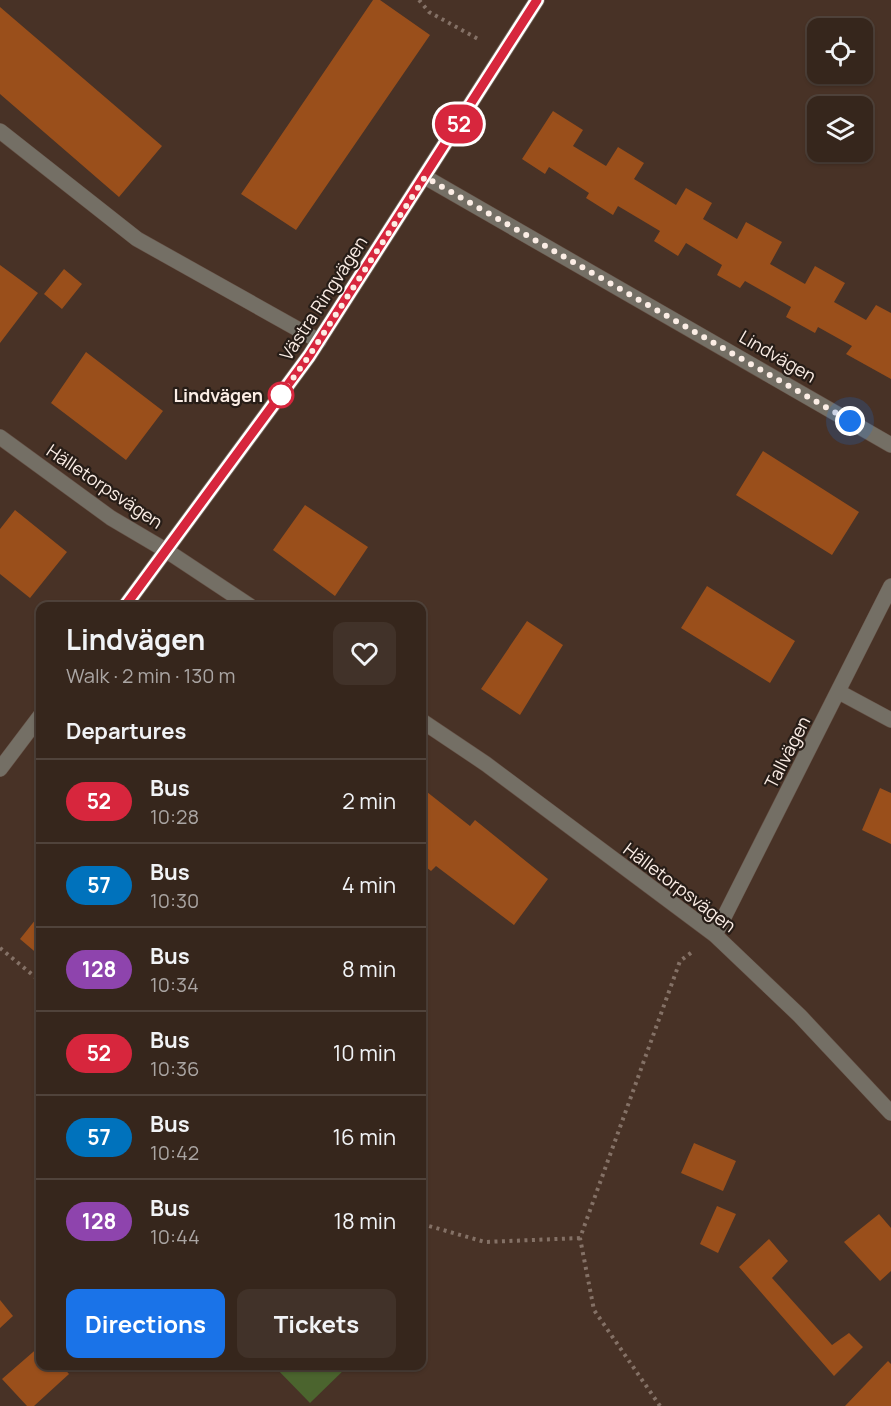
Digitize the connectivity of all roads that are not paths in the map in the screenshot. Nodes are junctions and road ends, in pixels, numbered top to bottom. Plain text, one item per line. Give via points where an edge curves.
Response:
1 (537, 0) edge
2 (0, 131) edge
3 (425, 177) junction
4 (319, 341) junction
5 (0, 437) edge
6 (891, 445) edge
7 (167, 551) junction
8 (891, 586) edge
9 (128, 602) edge
10 (244, 602) edge
11 (839, 692) junction
12 (891, 720) edge
13 (36, 721) edge
14 (426, 724) edge
15 (0, 769) edge
16 (715, 935) junction
17 (891, 1113) edge

1 - 3 street, Västra Ringvägen
2 - 4 street via 137,239
3 - 4 street, Västra Ringvägen
3 - 6 street, Lindvägen
4 - 7 street, Västra Ringvägen
5 - 7 street, Hälletorpsvägen via 111,518
7 - 9 street, Västra Ringvägen
7 - 10 street, Hälletorpsvägen
8 - 11 street, Tallvägen
11 - 12 street
11 - 16 street, Tallvägen
13 - 15 street
14 - 16 street, Hälletorpsvägen
16 - 17 street, Hälletorpsvägen via 800,1016

